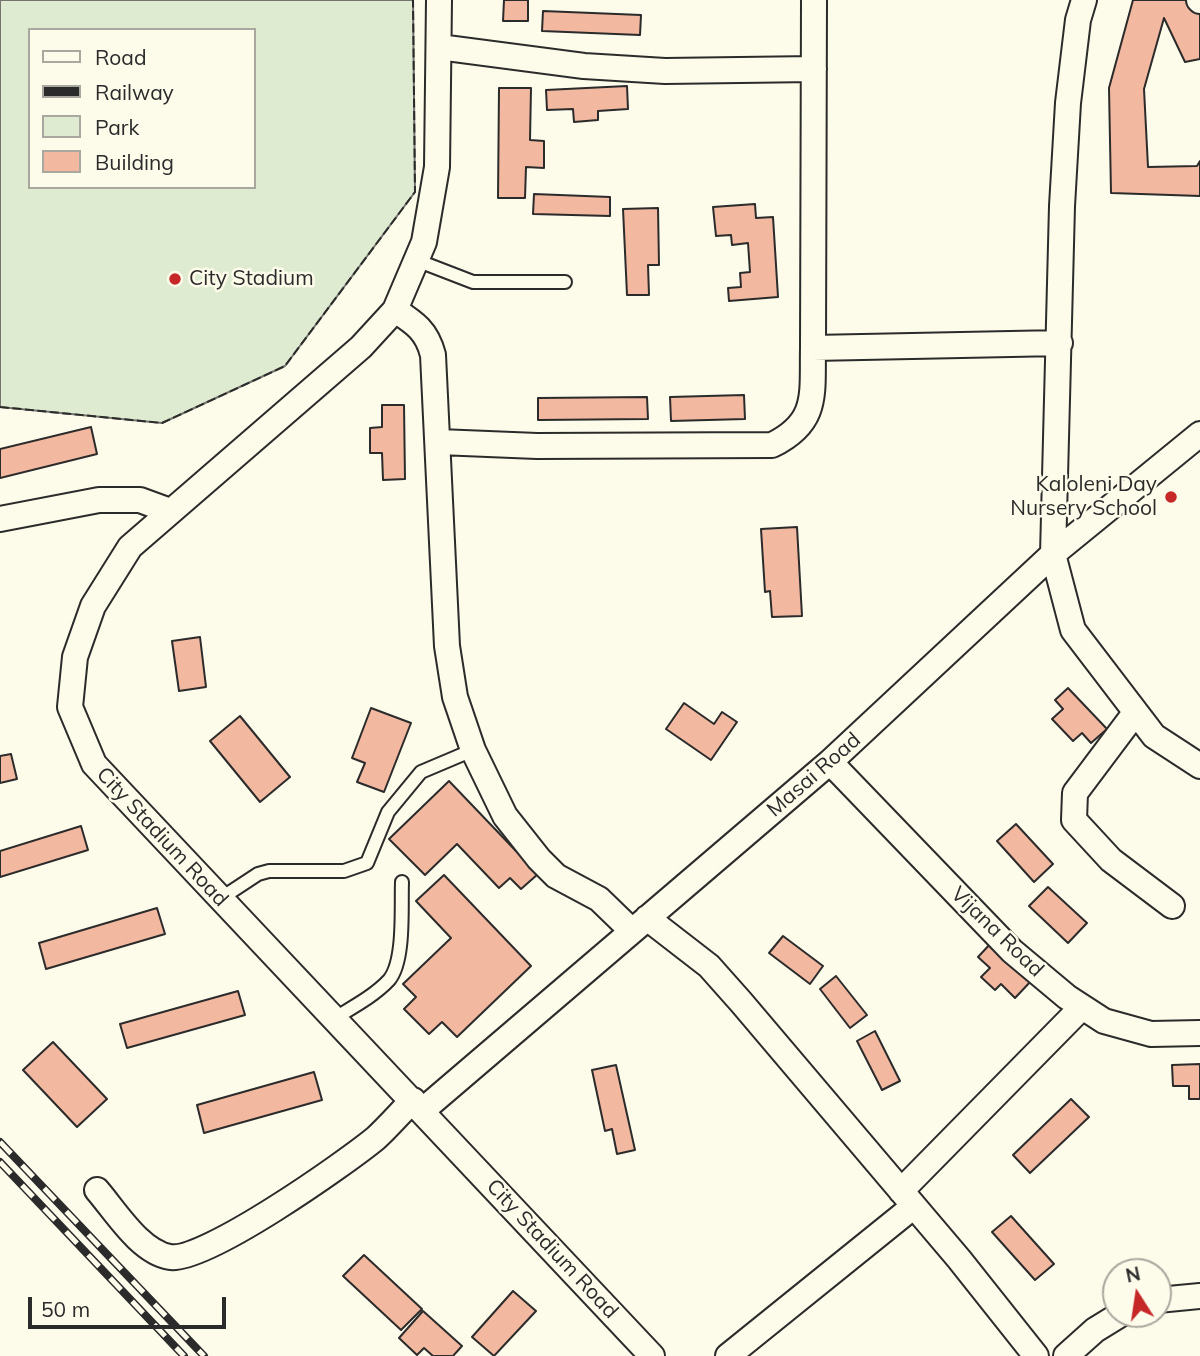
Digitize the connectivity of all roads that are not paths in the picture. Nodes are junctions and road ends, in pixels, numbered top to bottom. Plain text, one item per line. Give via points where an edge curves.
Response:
1 (439, 0) edge
2 (814, 0) edge
3 (1084, 0) edge
4 (439, 47) junction
5 (814, 69) junction
6 (416, 260) junction
7 (565, 282) dead end
8 (395, 310) junction
9 (1060, 343) junction
10 (813, 348) junction
11 (1200, 434) edge
12 (439, 442) junction
13 (170, 511) junction
14 (0, 519) edge
15 (1054, 554) junction
16 (1135, 713) junction
17 (473, 750) junction
18 (830, 762) junction
19 (1200, 766) edge
20 (402, 882) dead end
21 (219, 900) junction
22 (1172, 906) dead end
23 (639, 925) junction
24 (1083, 1007) junction
25 (335, 1018) junction
26 (1200, 1033) edge
27 (418, 1105) junction
28 (97, 1190) dead end
29 (907, 1199) junction
30 (1200, 1296) edge
31 (1172, 1299) edge
32 (1102, 1326) edge
33 (734, 1354) edge
34 (652, 1356) edge
35 (1036, 1356) edge
36 (1066, 1356) edge

1 - 4 street, City Stadium Road
2 - 5 street
3 - 9 street via 1068,103
4 - 5 street via 584,66 665,71
4 - 6 street, City Stadium Road via 436,167 424,242
5 - 10 street
6 - 7 lane via 473,282
6 - 8 street, City Stadium Road
8 - 12 street via 420,326 429,338
8 - 13 street, City Stadium Road via 361,347
9 - 10 street
9 - 15 street
10 - 12 street via 808,417 793,434 772,444
11 - 15 street, Masai Road
12 - 17 street via 447,646 455,697
13 - 14 street via 139,500 99,500
13 - 21 street, City Stadium Road via 130,547 93,606 75,657 70,707 93,764
15 - 16 street via 1073,630
15 - 18 street, Masai Road
16 - 19 street via 1154,736
16 - 22 street via 1075,793 1074,820 1111,860
17 - 21 lane via 421,772 387,812 367,863 344,871 258,874
17 - 23 street via 505,816 539,859 556,876
18 - 23 street, Masai Road
18 - 24 street, Vijana Road via 1012,951
20 - 25 lane via 394,972 379,989
21 - 25 street, City Stadium Road
23 - 27 street, Masai Road
23 - 29 street via 709,966
24 - 26 street, Vijana Road via 1104,1021 1150,1034
24 - 29 street
25 - 27 street, City Stadium Road
27 - 28 street, Masai Road via 270,1213 173,1258 145,1244
27 - 34 street, City Stadium Road
29 - 33 street
29 - 35 street
30 - 31 street
32 - 36 street

